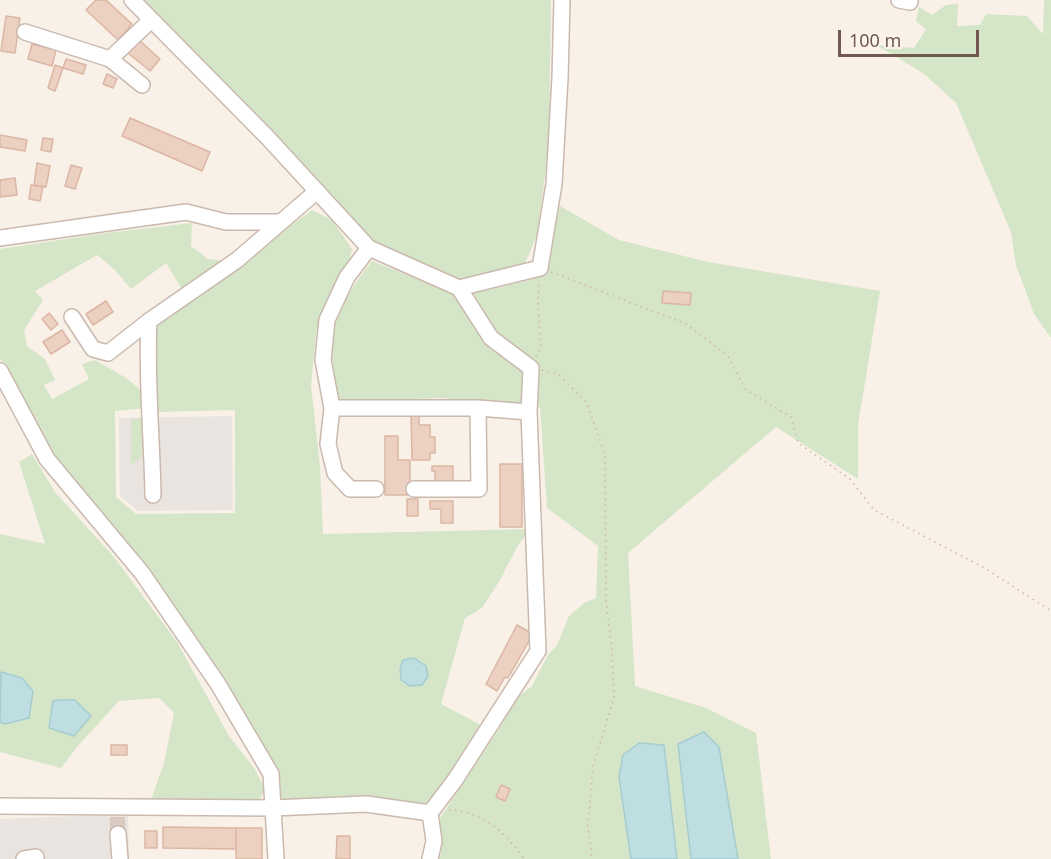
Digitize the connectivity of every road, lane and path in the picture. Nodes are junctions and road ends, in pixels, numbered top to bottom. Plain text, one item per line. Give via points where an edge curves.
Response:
1 (132, 0) edge
2 (562, 0) edge
3 (151, 20) junction
4 (25, 32) dead end
5 (110, 59) junction
6 (142, 85) dead end
7 (316, 191) junction
8 (281, 222) junction
9 (0, 238) edge
10 (369, 248) junction
11 (540, 268) junction
12 (459, 288) junction
13 (72, 318) dead end
14 (149, 321) junction
15 (531, 368) junction
16 (0, 371) edge
17 (332, 408) junction
18 (478, 408) junction
19 (530, 412) junction
20 (376, 489) dead end
21 (414, 489) dead end
22 (153, 495) dead end
23 (1051, 611) edge
24 (0, 806) edge
25 (273, 808) junction
26 (430, 813) junction
27 (118, 834) tunnel mouth
28 (24, 859) edge
29 (36, 859) edge
30 (120, 859) edge
31 (276, 859) edge
32 (430, 859) edge
33 (524, 859) edge
34 (592, 859) edge

1 - 3 street
2 - 11 street via 554,184
3 - 5 street
3 - 7 street
4 - 5 street
5 - 6 street
7 - 8 street
7 - 10 street
8 - 9 street via 226,222 186,212
8 - 14 street via 237,260
10 - 12 street
10 - 17 street via 347,277 327,320 323,360
11 - 12 street
11 - 15 path via 541,346
11 - 23 path via 686,324 728,356 745,389 791,417 798,443 850,479 874,510 983,567
12 - 15 street via 491,338
13 - 14 street via 93,349 108,353
14 - 22 street via 147,366
15 - 19 street
15 - 34 path via 558,374 587,403 604,455 606,602 614,698 593,766 588,826
16 - 25 street via 47,459 142,573 218,684 271,774
17 - 18 street
17 - 20 street via 328,444 335,473 350,489
18 - 19 street
18 - 21 street via 479,489
19 - 26 street via 538,651
24 - 25 street via 116,812
25 - 26 street via 366,804
25 - 31 street
26 - 32 street via 434,841
26 - 33 path via 471,812 508,837
27 - 30 street
28 - 29 street

